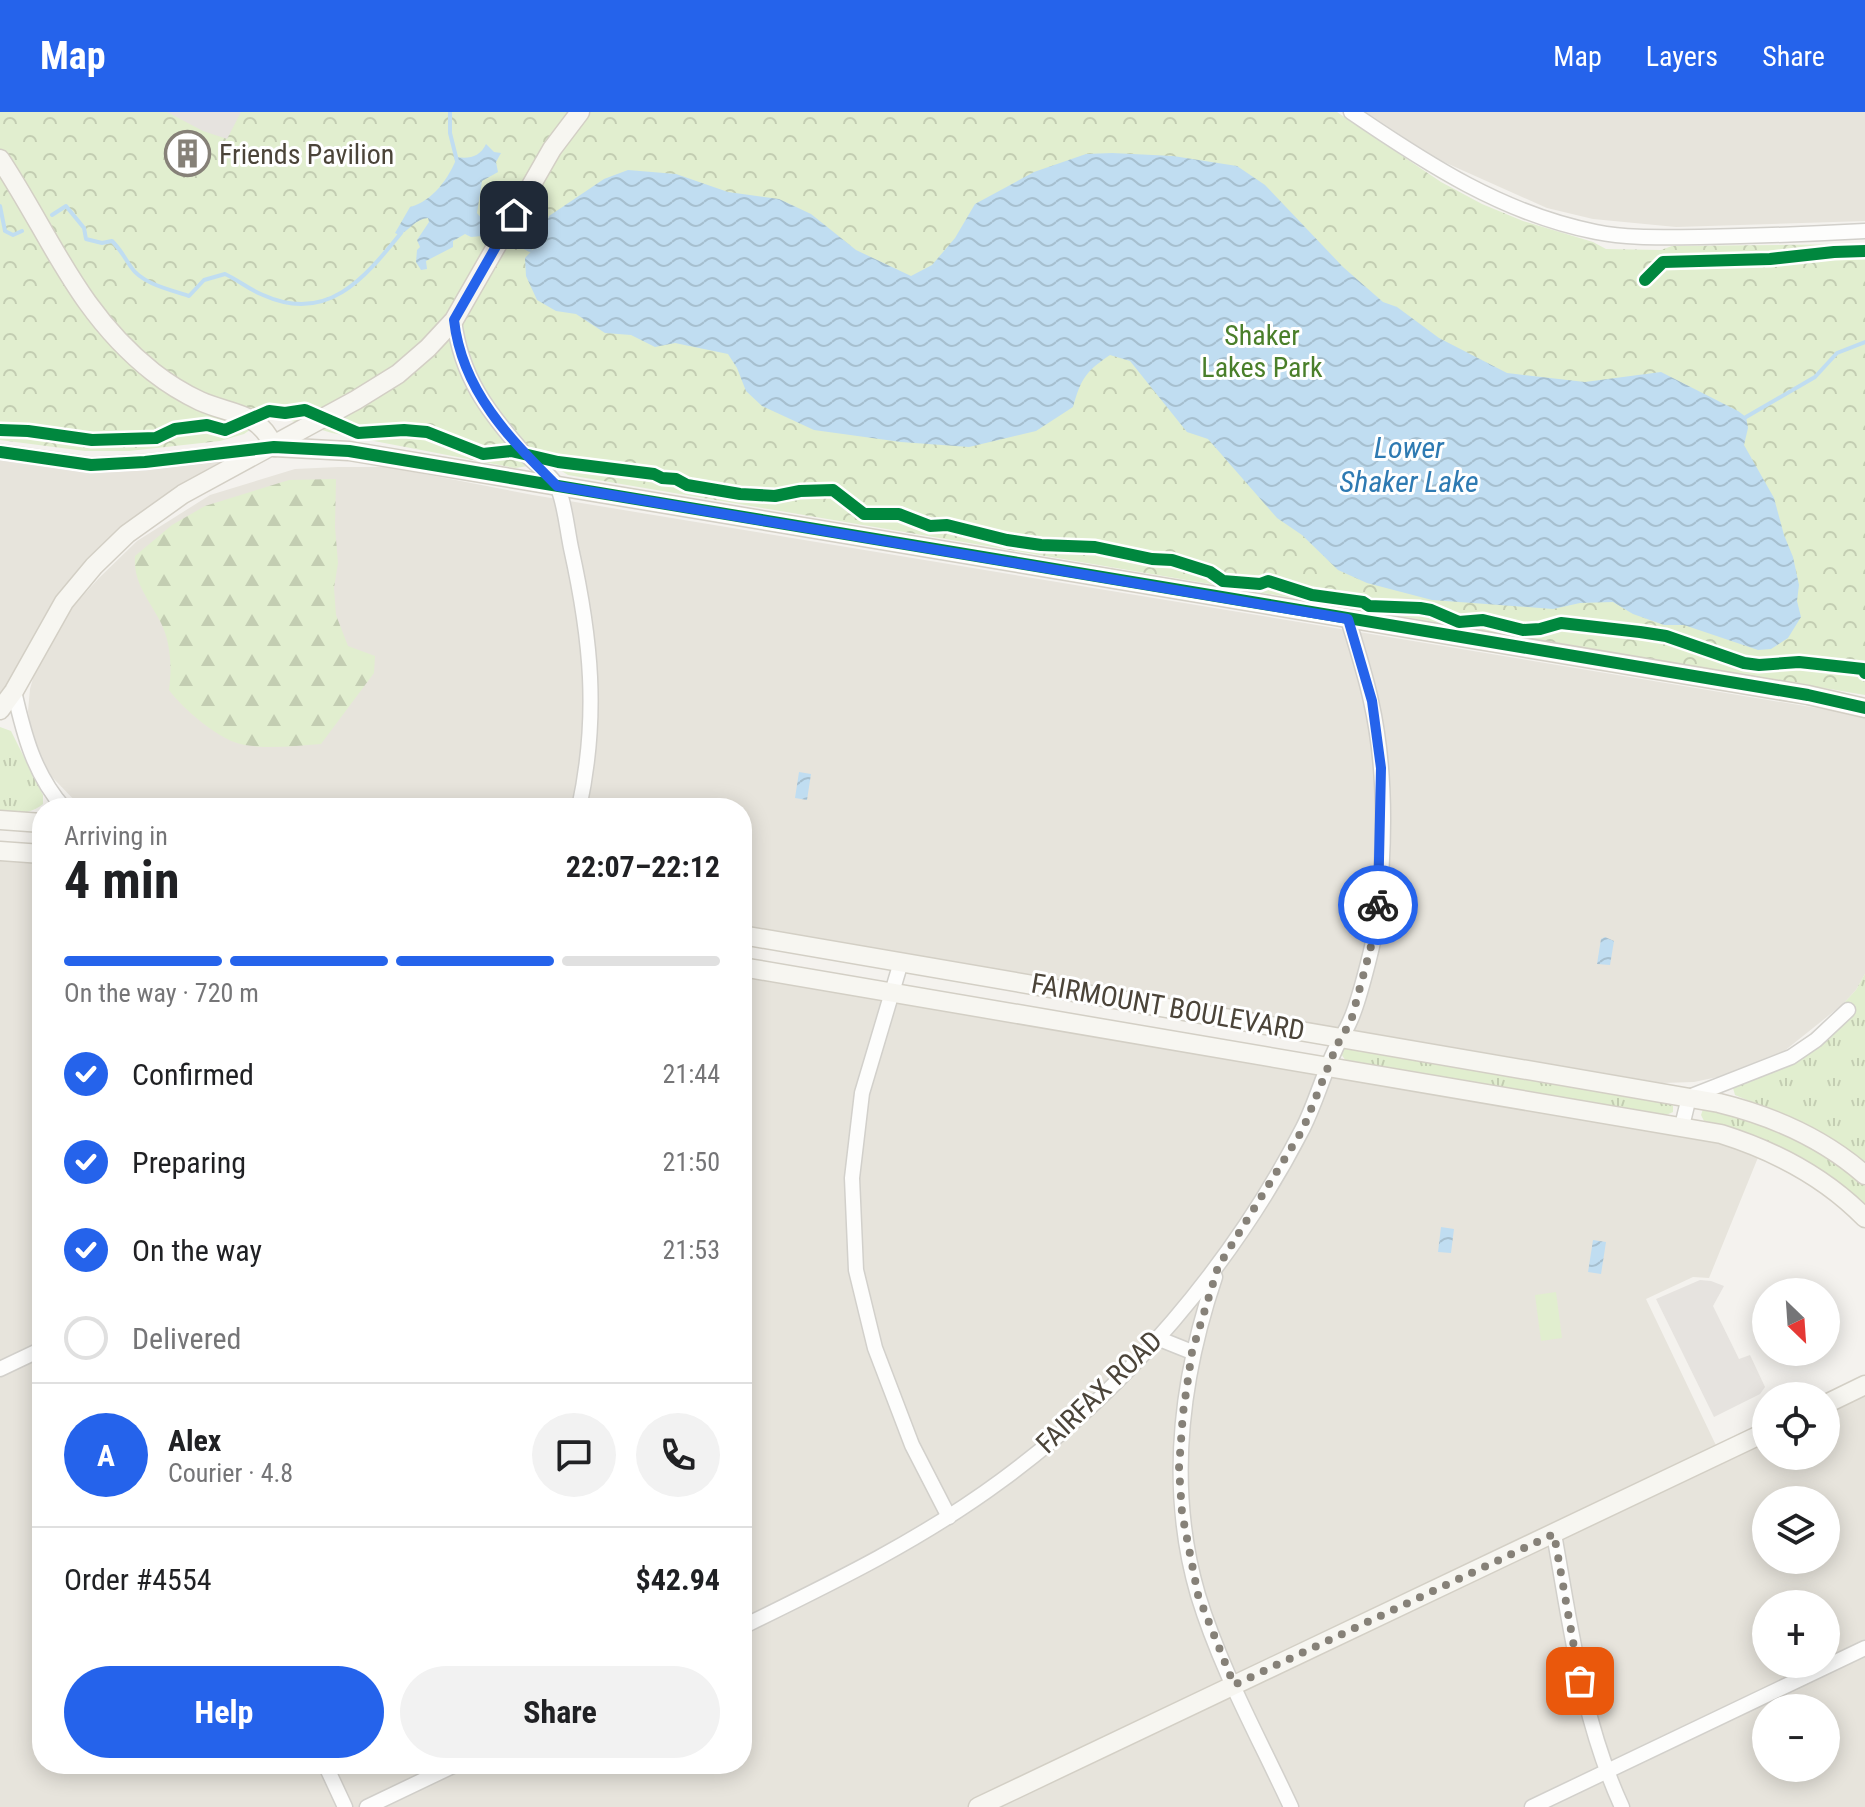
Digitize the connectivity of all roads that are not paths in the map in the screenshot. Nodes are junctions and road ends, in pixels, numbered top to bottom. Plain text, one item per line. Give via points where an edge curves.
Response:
1 (580, 112) edge
2 (1351, 112) edge
3 (0, 159) edge
4 (1865, 231) edge
5 (454, 320) junction
6 (274, 447) junction
7 (0, 452) edge
8 (557, 486) junction
9 (1348, 619) junction
10 (14, 691) junction
11 (1865, 708) edge
12 (0, 710) edge
13 (57, 798) edge
14 (580, 798) edge
15 (0, 820) edge
16 (32, 822) edge
17 (0, 851) edge
18 (32, 853) edge
19 (752, 937) edge
20 (901, 962) junction
21 (752, 969) edge
22 (893, 992) junction
23 (1848, 1010) dead end
24 (1341, 1037) junction
25 (1329, 1066) junction
26 (1689, 1097) junction
27 (1682, 1126) junction
28 (1864, 1173) edge
29 (1865, 1218) edge
30 (1218, 1267) junction
31 (1157, 1338) junction
32 (1192, 1352) junction
33 (32, 1354) edge
34 (0, 1369) edge
35 (1865, 1385) edge
36 (1840, 1397) edge
37 (1752, 1439) edge
38 (949, 1517) junction
39 (1554, 1534) junction
40 (752, 1622) edge
41 (1865, 1648) edge
42 (1234, 1685) junction
43 (1607, 1772) junction
44 (330, 1774) edge
45 (436, 1774) edge
46 (345, 1807) edge
47 (367, 1807) edge
48 (978, 1807) edge
49 (1291, 1807) edge
50 (1532, 1807) edge
51 (1622, 1807) edge

1 - 5 main road via 552,149
2 - 4 street via 1470,187 1595,232 1637,238
3 - 6 main road via 97,319 152,372 201,402 252,419
5 - 6 main road via 398,374
5 - 8 street via 467,372 485,407
6 - 7 street via 91,465
6 - 8 main road via 349,451
6 - 10 main road via 183,494 109,551 64,602
8 - 9 main road
8 - 14 street via 585,612 592,720
9 - 11 main road
9 - 24 street, FAIRFAX ROAD via 1372,701 1381,768 1381,848 1377,924 1353,1014
10 - 12 main road
10 - 13 street via 33,761
15 - 16 main road
17 - 18 main road
19 - 20 main road, FAIRMOUNT BOULEVARD
20 - 22 street
20 - 24 main road, FAIRMOUNT BOULEVARD
21 - 22 main road, FAIRMOUNT BOULEVARD
22 - 25 main road, FAIRMOUNT BOULEVARD
22 - 38 street via 862,1093 852,1178 856,1270 875,1348 912,1445
23 - 26 street via 1791,1057
24 - 25 street, FAIRFAX ROAD
24 - 26 main road, FAIRMOUNT BOULEVARD
25 - 27 main road, FAIRMOUNT BOULEVARD
25 - 30 street, FAIRFAX ROAD via 1303,1129
26 - 27 street
26 - 28 main road, FAIRMOUNT BOULEVARD via 1776,1121
27 - 29 main road, FAIRMOUNT BOULEVARD via 1738,1140 1783,1159 1828,1185
30 - 31 street, FAIRFAX ROAD
30 - 32 street
31 - 32 street
31 - 38 street, FAIRFAX ROAD via 1067,1428
32 - 42 street via 1179,1468 1182,1513 1198,1595
33 - 34 street
35 - 36 main road
37 - 39 main road
38 - 40 street, FAIRFAX ROAD via 886,1556
39 - 42 main road
39 - 43 street via 1578,1673
41 - 43 street
42 - 48 main road
42 - 49 street
43 - 50 street
43 - 51 street
44 - 46 street
45 - 47 street

